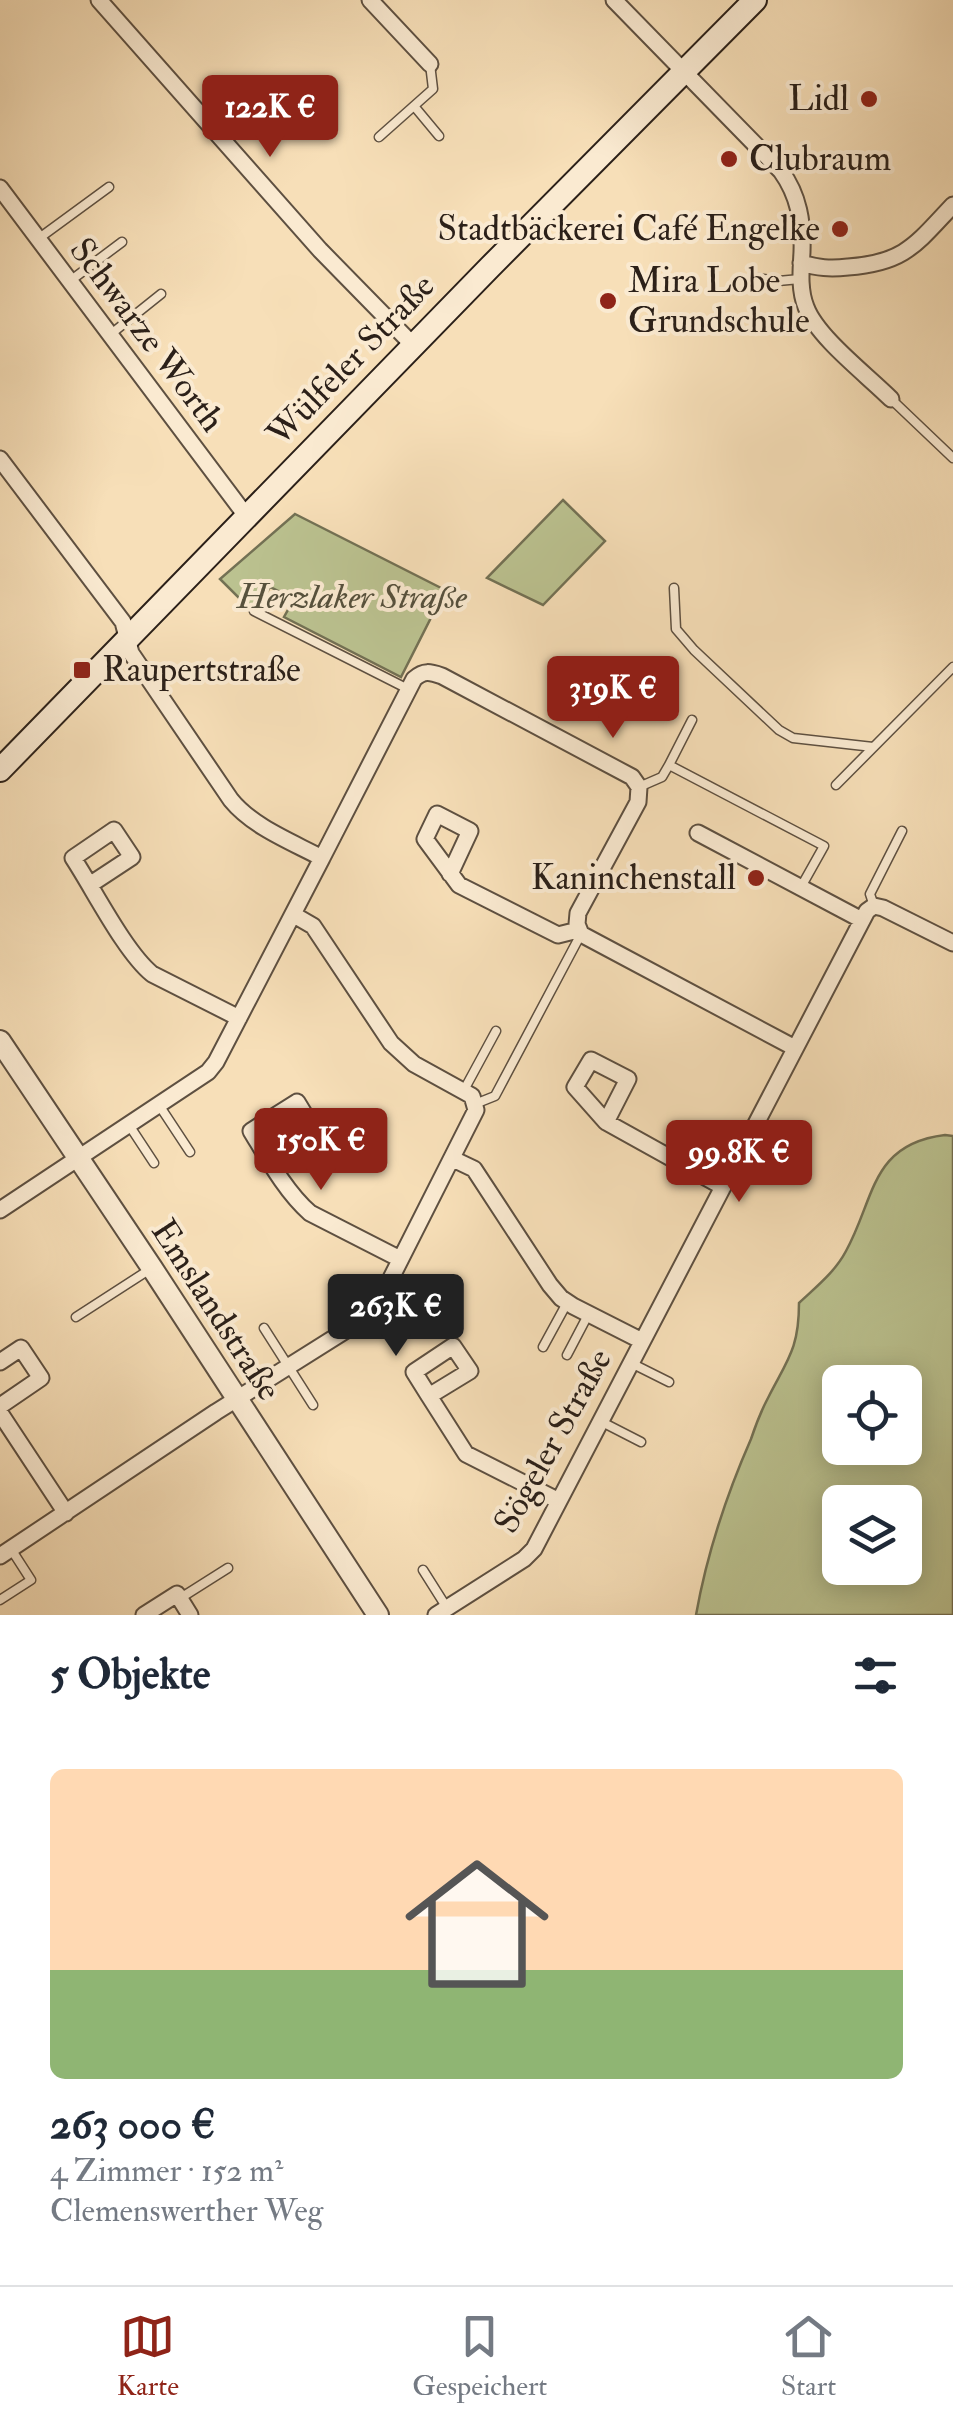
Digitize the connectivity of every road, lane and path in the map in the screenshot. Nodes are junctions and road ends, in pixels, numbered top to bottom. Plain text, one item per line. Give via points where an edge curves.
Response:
1 (99, 0) edge
2 (370, 0) edge
3 (614, 0) edge
4 (748, 2) edge
5 (430, 64) joint
6 (682, 72) junction
7 (414, 106) junction
8 (439, 136) dead end
9 (378, 137) dead end
10 (108, 187) dead end
11 (0, 188) edge
12 (953, 205) edge
13 (38, 239) junction
14 (122, 242) dead end
15 (801, 271) junction
16 (757, 278) dead end
17 (70, 281) junction
18 (160, 294) dead end
19 (111, 334) junction
20 (414, 346) junction
21 (890, 398) joint
22 (953, 458) edge
23 (0, 459) edge
24 (246, 517) junction
25 (674, 588) dead end
26 (254, 611) dead end
27 (128, 638) junction
28 (953, 667) edge
29 (410, 690) junction
30 (692, 720) dead end
31 (874, 746) junction
32 (669, 765) junction
33 (0, 770) edge
34 (836, 785) dead end
35 (640, 787) junction
36 (902, 831) dead end
37 (698, 833) dead end
38 (322, 858) junction
39 (450, 874) dead end
40 (90, 884) dead end
41 (800, 888) junction
42 (874, 906) junction
43 (294, 915) junction
44 (860, 920) junction
45 (579, 932) junction
46 (953, 943) edge
47 (239, 1018) junction
48 (496, 1031) dead end
49 (0, 1041) edge
50 (795, 1048) junction
51 (464, 1090) junction
52 (475, 1104) junction
53 (159, 1105) junction
54 (606, 1122) dead end
55 (129, 1125) junction
56 (190, 1152) dead end
57 (266, 1155) dead end
58 (77, 1159) junction
59 (453, 1159) junction
60 (154, 1163) dead end
61 (723, 1187) junction
62 (0, 1210) edge
63 (400, 1259) junction
64 (152, 1268) junction
65 (568, 1302) junction
66 (589, 1314) junction
67 (76, 1318) dead end
68 (264, 1328) dead end
69 (642, 1341) junction
70 (543, 1347) dead end
71 (567, 1355) dead end
72 (0, 1362) edge
73 (631, 1363) junction
74 (288, 1366) junction
75 (669, 1382) dead end
76 (430, 1396) dead end
77 (235, 1399) junction
78 (313, 1404) dead end
79 (0, 1406) edge
80 (0, 1413) edge
81 (600, 1421) junction
82 (641, 1442) dead end
83 (559, 1501) junction
84 (66, 1513) junction
85 (6, 1552) edge
86 (228, 1568) dead end
87 (423, 1570) dead end
88 (179, 1598) junction
89 (0, 1600) edge
90 (449, 1611) edge
91 (144, 1615) edge
92 (190, 1615) edge
93 (378, 1615) edge

1 - 20 street
2 - 5 street
3 - 6 street
4 - 6 main road, Wülfeler Straße
5 - 7 lane via 433,90
6 - 15 street via 792,187 801,220
6 - 20 main road, Wülfeler Straße
7 - 8 lane
7 - 9 lane
10 - 13 lane
11 - 13 street, Schwarze Worth
12 - 15 street via 906,253 882,264
13 - 17 street, Schwarze Worth
14 - 17 lane
15 - 16 lane via 778,281
15 - 21 street via 813,320
17 - 19 street, Schwarze Worth
18 - 19 lane
19 - 24 street, Schwarze Worth
20 - 24 main road, Wülfeler Straße
21 - 22 lane
23 - 27 street
24 - 27 main road, Wülfeler Straße
25 - 31 lane via 676,629 779,730 792,738
26 - 29 lane
27 - 33 main road, Wülfeler Straße
27 - 38 street via 131,652 240,811
28 - 31 lane
29 - 35 street via 420,673 442,676
29 - 38 street
30 - 32 lane
31 - 34 lane
32 - 35 lane via 662,777
32 - 41 lane via 824,846
35 - 45 street via 578,913
36 - 42 lane via 870,894
37 - 41 street
38 - 43 street
39 - 45 street via 459,885 558,935
40 - 47 street via 144,967
41 - 44 street
42 - 44 street
42 - 46 street
43 - 47 street
43 - 51 street via 313,926 391,1044
44 - 50 street
45 - 50 street
45 - 52 lane via 494,1096
47 - 53 street via 208,1072
48 - 51 lane
49 - 58 street, Emslandstraße
50 - 61 street
51 - 52 street
52 - 59 street
53 - 55 street
53 - 56 lane
54 - 61 street
55 - 58 street
55 - 60 lane
57 - 63 street via 310,1213
58 - 62 street
58 - 64 street, Emslandstraße
59 - 63 street
59 - 65 street, Sögeler Straße via 474,1169
61 - 69 street
63 - 74 street via 379,1302 356,1324
64 - 67 lane
64 - 77 street, Emslandstraße
65 - 66 street, Sögeler Straße
65 - 70 lane
66 - 69 street, Sögeler Straße
66 - 71 lane
68 - 74 lane
69 - 73 street, Sögeler Straße
72 - 79 street via 21,1348 41,1378
73 - 75 lane
73 - 81 street, Sögeler Straße
74 - 77 street
74 - 78 lane
76 - 83 street via 466,1454
77 - 84 street
77 - 93 street, Emslandstraße
80 - 84 street
81 - 82 lane
81 - 83 street, Sögeler Straße
83 - 90 street, Sögeler Straße via 534,1549
84 - 85 street
85 - 89 lane via 31,1580
86 - 88 lane
87 - 90 lane
88 - 91 street
88 - 92 street

